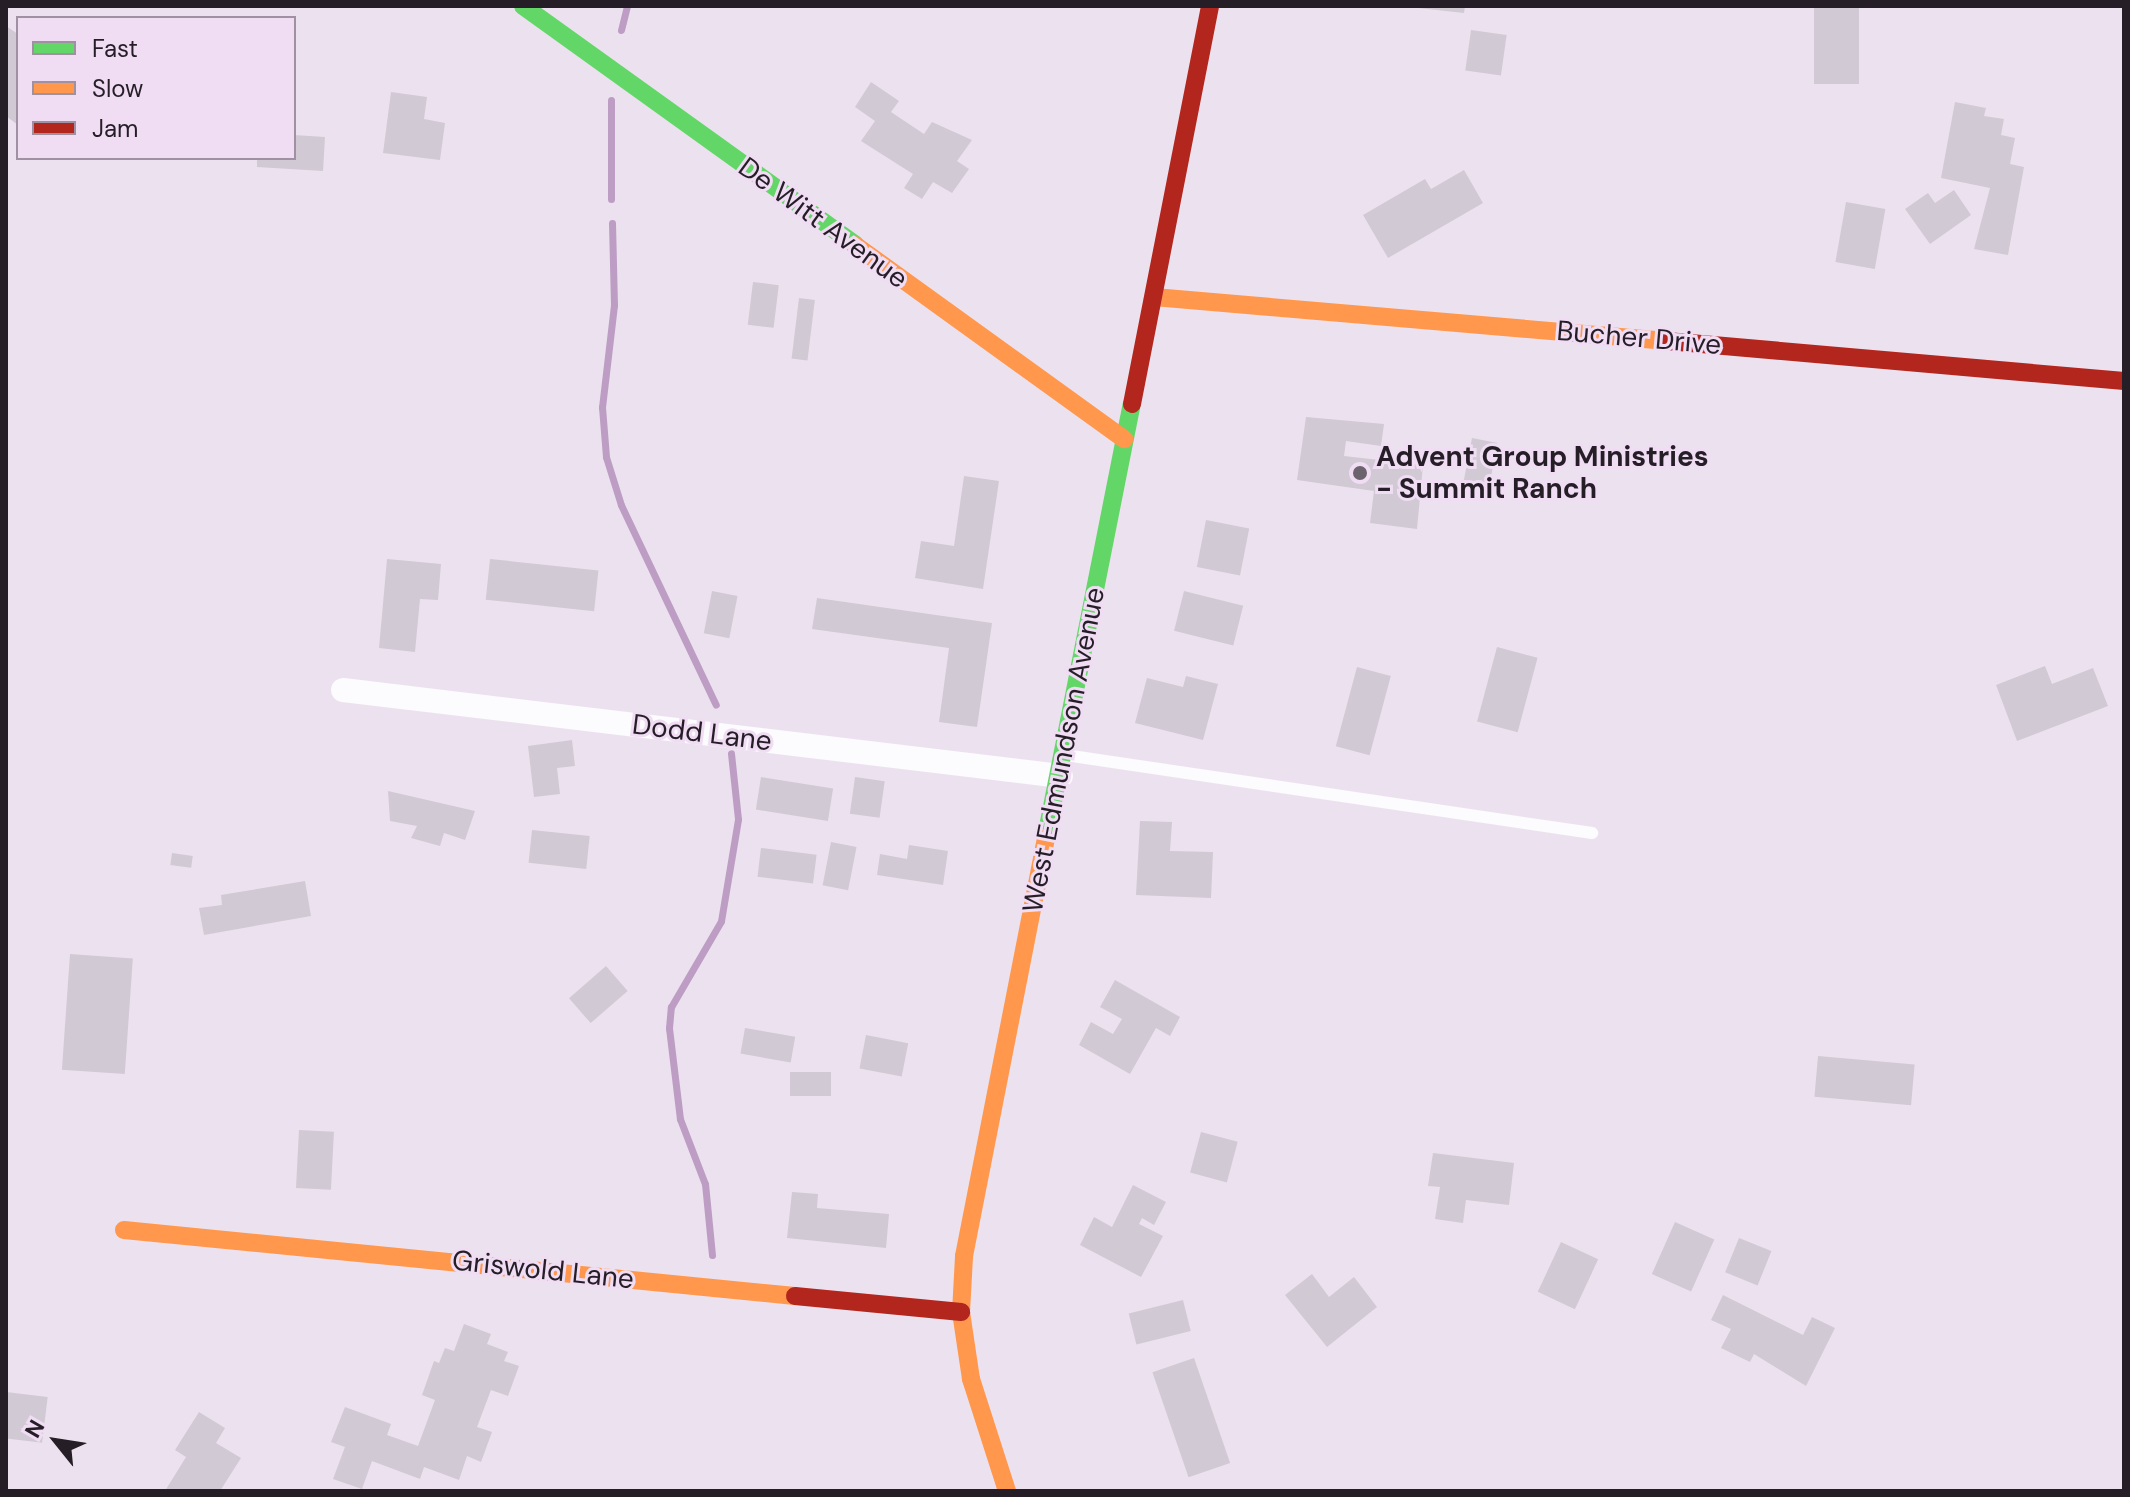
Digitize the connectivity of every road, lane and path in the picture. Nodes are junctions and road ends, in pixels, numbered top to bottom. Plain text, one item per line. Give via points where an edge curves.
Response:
1 (523, 6) edge
2 (1210, 6) edge
3 (1154, 297) junction
4 (2124, 381) edge
5 (1124, 439) junction
6 (343, 690) dead end
7 (1062, 766) junction
8 (1592, 833) dead end
9 (124, 1230) dead end
10 (961, 1312) junction
11 (1007, 1491) edge

1 - 5 street, De Witt Avenue
2 - 3 street, West Edmundson Avenue
3 - 4 street, Bucher Drive
3 - 5 street, West Edmundson Avenue
5 - 7 street, West Edmundson Avenue
6 - 7 street, Dodd Lane
7 - 8 lane
7 - 10 street, West Edmundson Avenue via 964,1256
9 - 10 street, Griswold Lane
10 - 11 street, West Edmundson Avenue via 971,1379

